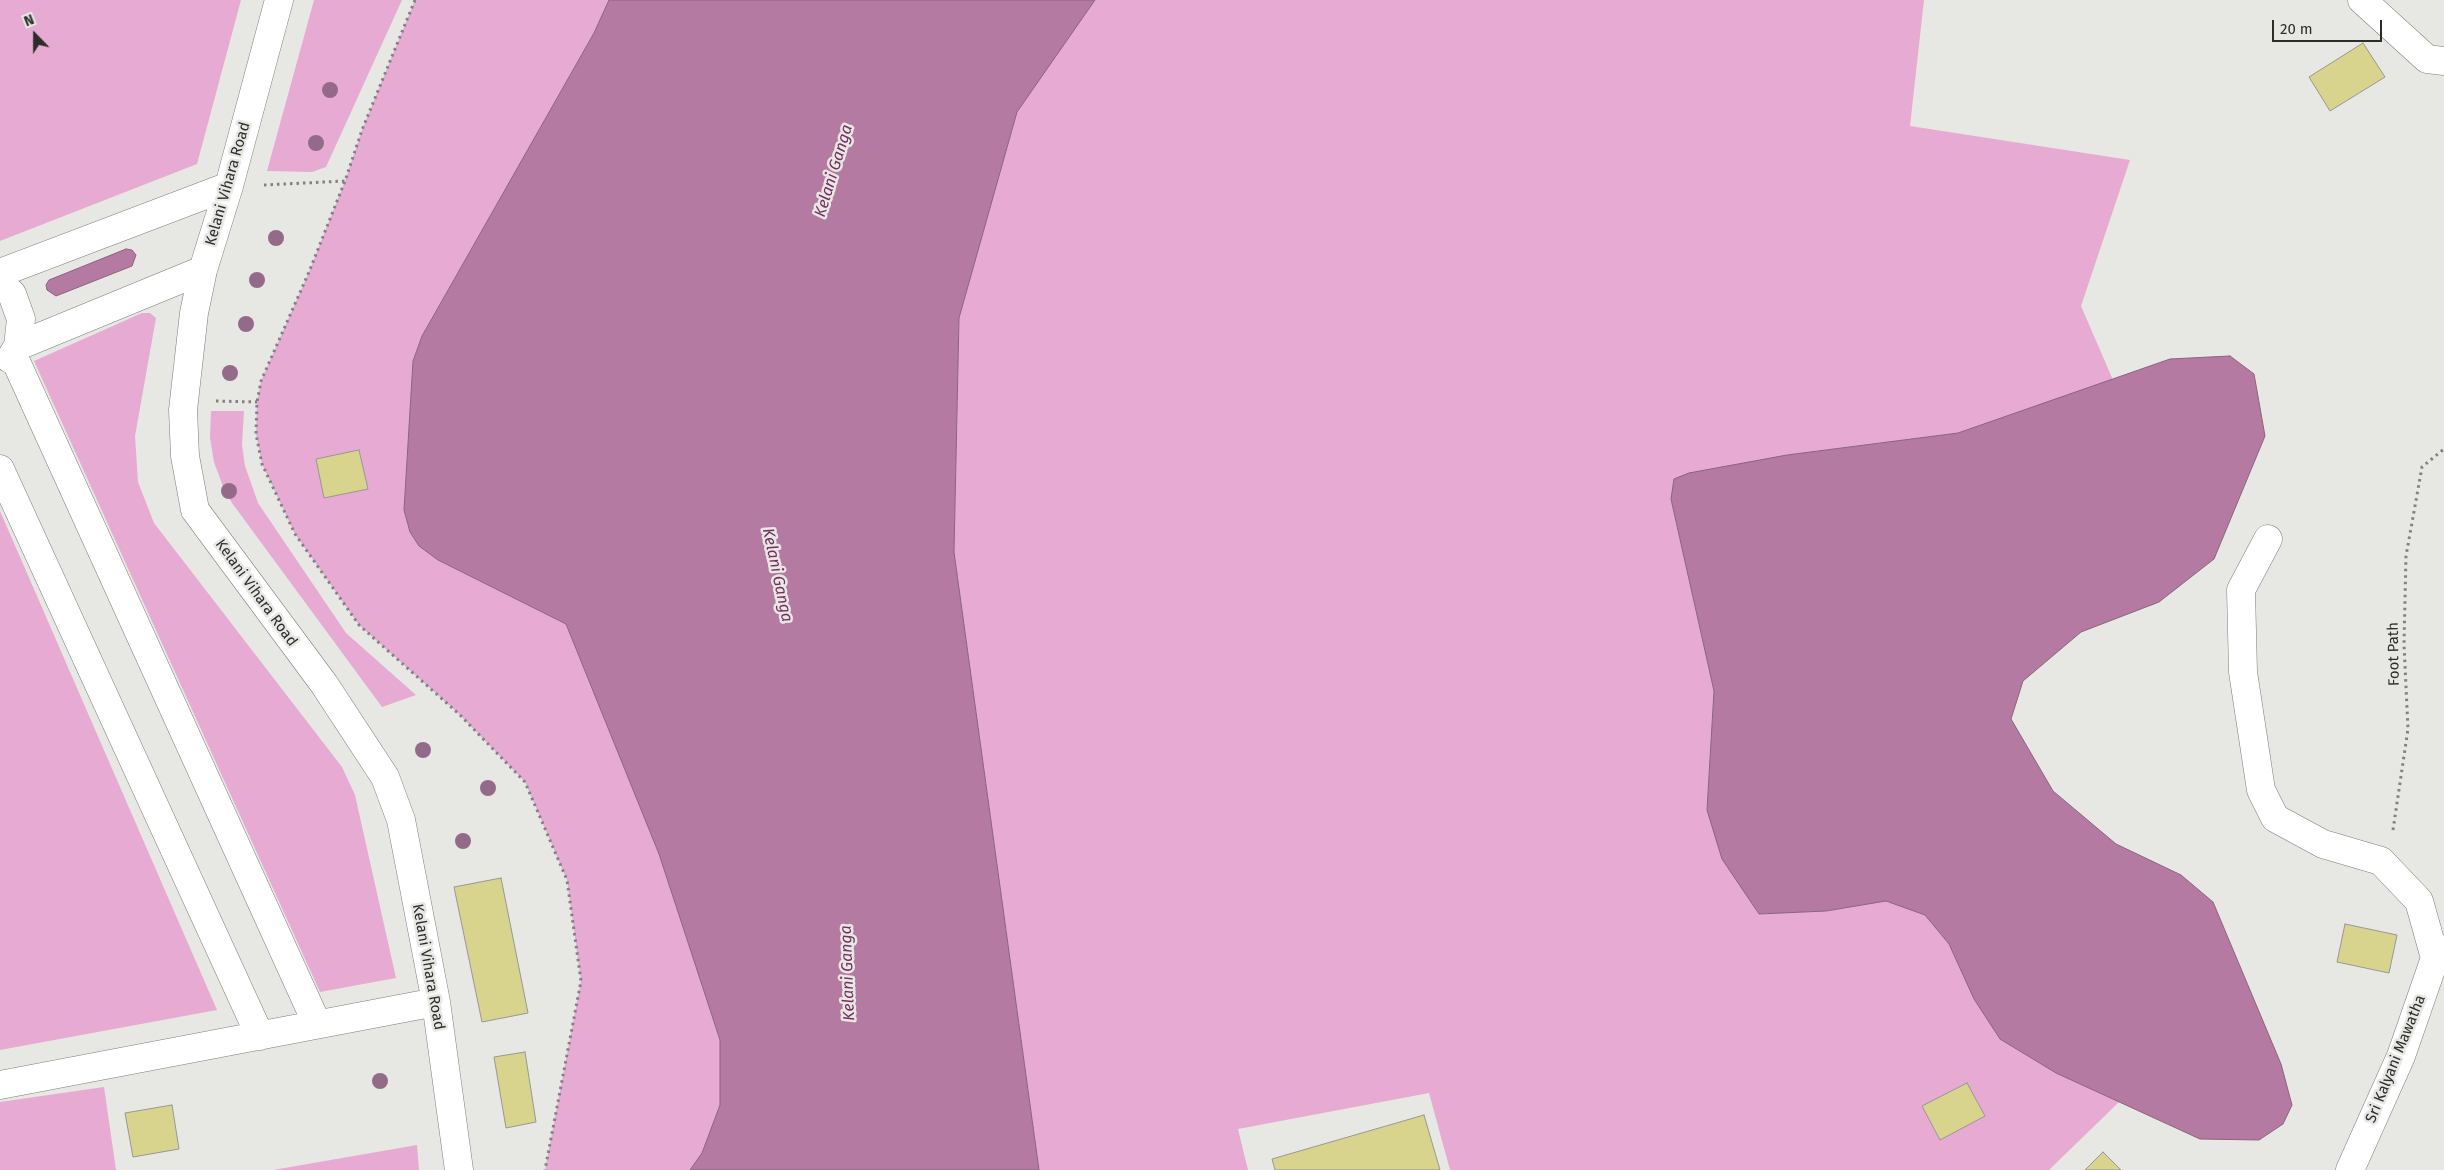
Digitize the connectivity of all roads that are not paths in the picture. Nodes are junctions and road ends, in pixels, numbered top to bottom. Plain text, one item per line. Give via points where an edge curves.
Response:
1 (279, 0) edge
2 (2362, 0) edge
3 (2444, 61) edge
4 (230, 186) junction
5 (203, 270) junction
6 (0, 273) edge
7 (0, 282) edge
8 (10, 356) edge
9 (0, 470) edge
10 (2268, 539) dead end
11 (2439, 954) edge
12 (436, 1002) junction
13 (317, 1024) junction
14 (260, 1036) junction
15 (0, 1085) edge
16 (459, 1170) edge
17 (2350, 1170) edge

1 - 4 street, Kelani Vihara Road
2 - 3 street via 2427,59
4 - 5 street, Kelani Vihara Road
4 - 6 street
5 - 8 street
5 - 12 street, Kelani Vihara Road via 194,313 183,410 185,456 196,510 324,684 385,777 401,820
7 - 8 street via 12,294 22,319
8 - 13 street
9 - 14 street
10 - 11 street via 2241,590 2243,672 2261,790 2275,818 2323,844 2381,861 2419,901
11 - 17 street, Sri Kalyani Mawatha via 2401,1056
12 - 13 street
12 - 16 street, Kelani Vihara Road
13 - 14 street
14 - 15 street

